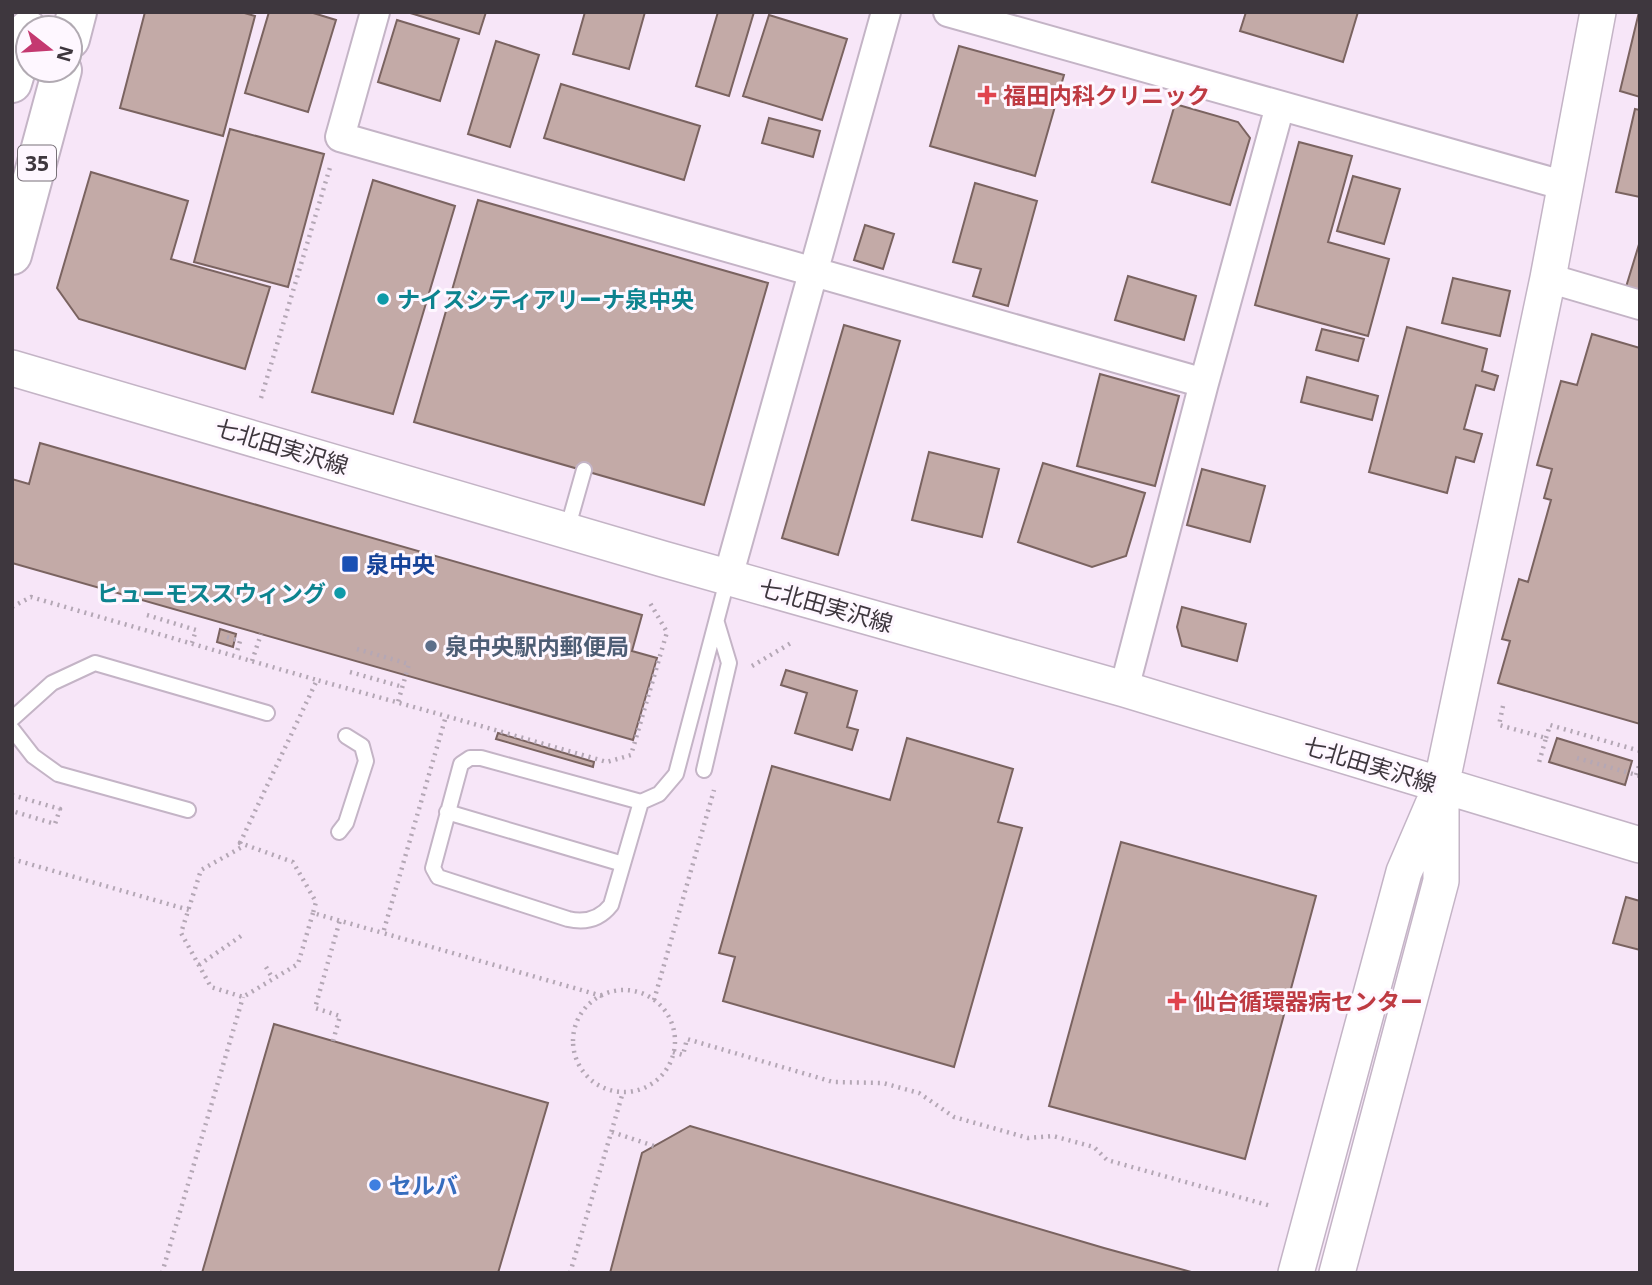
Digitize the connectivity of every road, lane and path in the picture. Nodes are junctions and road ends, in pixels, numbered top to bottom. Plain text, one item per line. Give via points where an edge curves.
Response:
1 (375, 12) edge
2 (887, 12) edge
3 (948, 12) edge
4 (1598, 12) edge
5 (58, 84) edge
6 (1280, 106) junction
7 (340, 137) junction
8 (1566, 186) junction
9 (12, 255) edge
10 (816, 271) junction
11 (1548, 278) junction
12 (1640, 305) edge
13 (12, 368) edge
14 (1204, 383) junction
15 (261, 398) dead end
16 (584, 470) dead end
17 (567, 530) junction
18 (728, 577) junction
19 (650, 603) dead end
20 (12, 607) edge
21 (147, 615) dead end
22 (717, 622) junction
23 (261, 634) dead end
24 (227, 637) dead end
25 (192, 643) junction
26 (791, 643) dead end
27 (357, 649) dead end
28 (236, 655) junction
29 (252, 661) junction
30 (748, 668) dead end
31 (350, 672) dead end
32 (317, 680) junction
33 (402, 687) junction
34 (1124, 689) junction
35 (398, 702) junction
36 (1503, 706) dead end
37 (267, 713) dead end
38 (446, 716) junction
39 (12, 719) edge
40 (12, 729) edge
41 (346, 736) dead end
42 (1546, 738) junction
43 (1640, 751) edge
44 (1577, 758) dead end
45 (1640, 763) edge
46 (1538, 766) dead end
47 (704, 770) dead end
48 (1638, 775) edge
49 (1441, 786) junction
50 (714, 788) dead end
51 (12, 795) edge
52 (641, 802) junction
53 (188, 810) dead end
54 (12, 811) edge
55 (447, 812) junction
56 (339, 832) dead end
57 (240, 843) junction
58 (1640, 845) edge
59 (12, 859) edge
60 (623, 864) junction
61 (188, 910) junction
62 (313, 913) junction
63 (340, 920) junction
64 (383, 933) junction
65 (241, 936) dead end
66 (200, 965) junction
67 (266, 967) dead end
68 (273, 979) junction
69 (602, 996) junction
70 (243, 997) junction
71 (654, 1000) junction
72 (333, 1041) dead end
73 (673, 1052) junction
74 (622, 1092) junction
75 (611, 1132) junction
76 (654, 1146) dead end
77 (1271, 1206) dead end
78 (162, 1273) edge
79 (570, 1273) edge
80 (1296, 1273) edge
81 (1337, 1273) edge

1 - 7 street
2 - 10 street
3 - 6 street
4 - 8 street
5 - 9 main road, 35
6 - 8 street
6 - 14 street
7 - 10 street
7 - 15 path
8 - 11 street
10 - 14 street
10 - 18 street
11 - 12 street
11 - 49 street
13 - 17 street, 七北田実沢線
14 - 34 street
16 - 17 lane
17 - 18 street, 七北田実沢線
18 - 22 lane
18 - 34 street, 七北田実沢線
19 - 38 path, bridge via 667,632 631,755 607,762
20 - 25 path via 31,597
21 - 25 path via 196,630
22 - 47 lane via 729,663
22 - 52 lane via 676,774 659,794
23 - 29 path
24 - 28 path via 240,641
25 - 28 path
26 - 30 path
27 - 33 path via 409,664
28 - 29 path
29 - 32 path
31 - 33 path
32 - 35 path, bridge
32 - 57 path, bridge
33 - 35 path
34 - 49 street, 七北田実沢線
35 - 38 path, bridge
36 - 42 path via 1499,725
37 - 39 lane via 94,663 52,683
38 - 64 path, bridge
40 - 53 lane via 33,757 58,774
41 - 56 lane via 362,746 366,761
42 - 43 path via 1550,725
42 - 46 path
44 - 48 path
45 - 48 path
49 - 58 street, 七北田実沢線
49 - 80 street via 1404,872
49 - 81 street via 1441,881
50 - 71 path
51 - 54 path via 60,809 55,824
52 - 55 lane via 470,758 461,764
52 - 60 lane
55 - 60 lane
55 - 60 lane via 433,858 438,877 568,919 579,922 604,914
57 - 61 path via 242,847 201,870
57 - 62 path via 293,862 316,902
59 - 61 path
61 - 66 path via 181,933
62 - 63 path
62 - 68 path via 298,964
63 - 64 path
63 - 72 path via 315,1008 340,1016
64 - 69 path, bridge
65 - 66 path
66 - 70 path via 211,987
67 - 68 path
68 - 70 path
69 - 71 path via 626,990
69 - 74 path via 578,1019 573,1048 588,1078
70 - 78 path
71 - 73 path via 671,1023
73 - 74 path via 655,1081
73 - 77 path via 682,1055 687,1039 833,1082 883,1083 919,1093 954,1117 1028,1138 1053,1136 1094,1147 1107,1160
74 - 75 path
75 - 76 path
75 - 79 path

